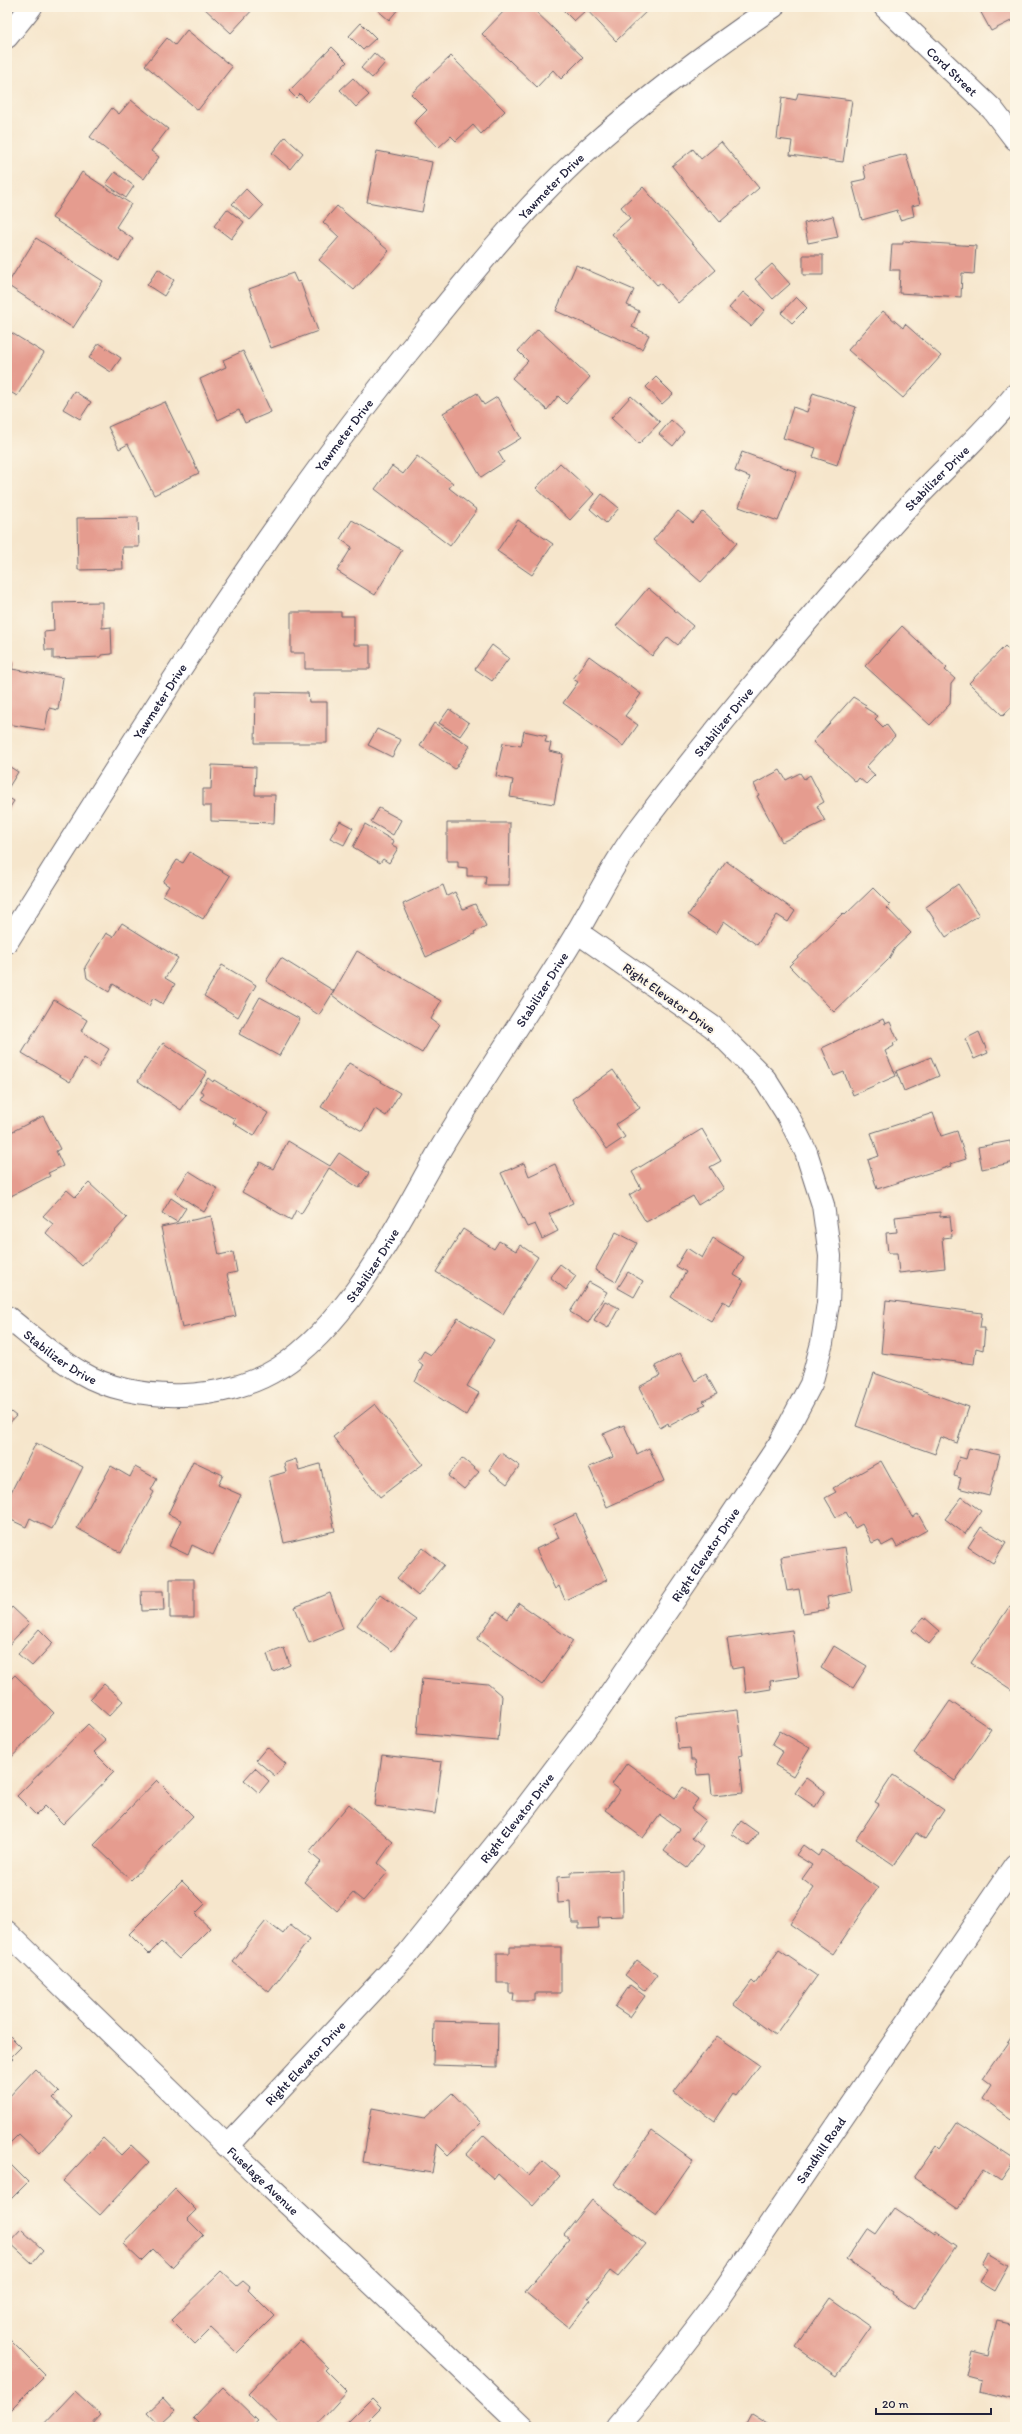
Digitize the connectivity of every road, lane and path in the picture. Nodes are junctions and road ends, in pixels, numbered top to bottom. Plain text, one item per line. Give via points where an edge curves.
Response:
1 (31, 7) edge
2 (773, 7) edge
3 (886, 7) edge
4 (7, 37) edge
5 (1015, 139) edge
6 (1015, 395) edge
7 (576, 932) junction
8 (7, 942) edge
9 (7, 1317) edge
10 (1015, 1865) edge
11 (7, 1932) edge
12 (227, 2146) junction
13 (522, 2427) edge
14 (617, 2427) edge

1 - 4 street
2 - 8 street, Yawmeter Drive via 706,52 584,154 526,211 369,399 282,516 175,675
3 - 5 street, Cord Street via 992,109
6 - 7 street, Stabilizer Drive via 902,514 766,667 638,831 606,877
7 - 9 street, Stabilizer Drive via 460,1118 379,1255 342,1307 310,1344 278,1369 242,1387 202,1395 166,1395 132,1390 106,1384 81,1373
7 - 12 street, Right Elevator Drive via 713,1027 765,1079 787,1114 806,1152 823,1205 830,1256 828,1303 822,1343 811,1384 780,1443 707,1552 592,1720 526,1808 408,1953
10 - 14 street, Sandhill Road via 718,2300
11 - 12 street, Fuselage Avenue
12 - 13 street, Fuselage Avenue

